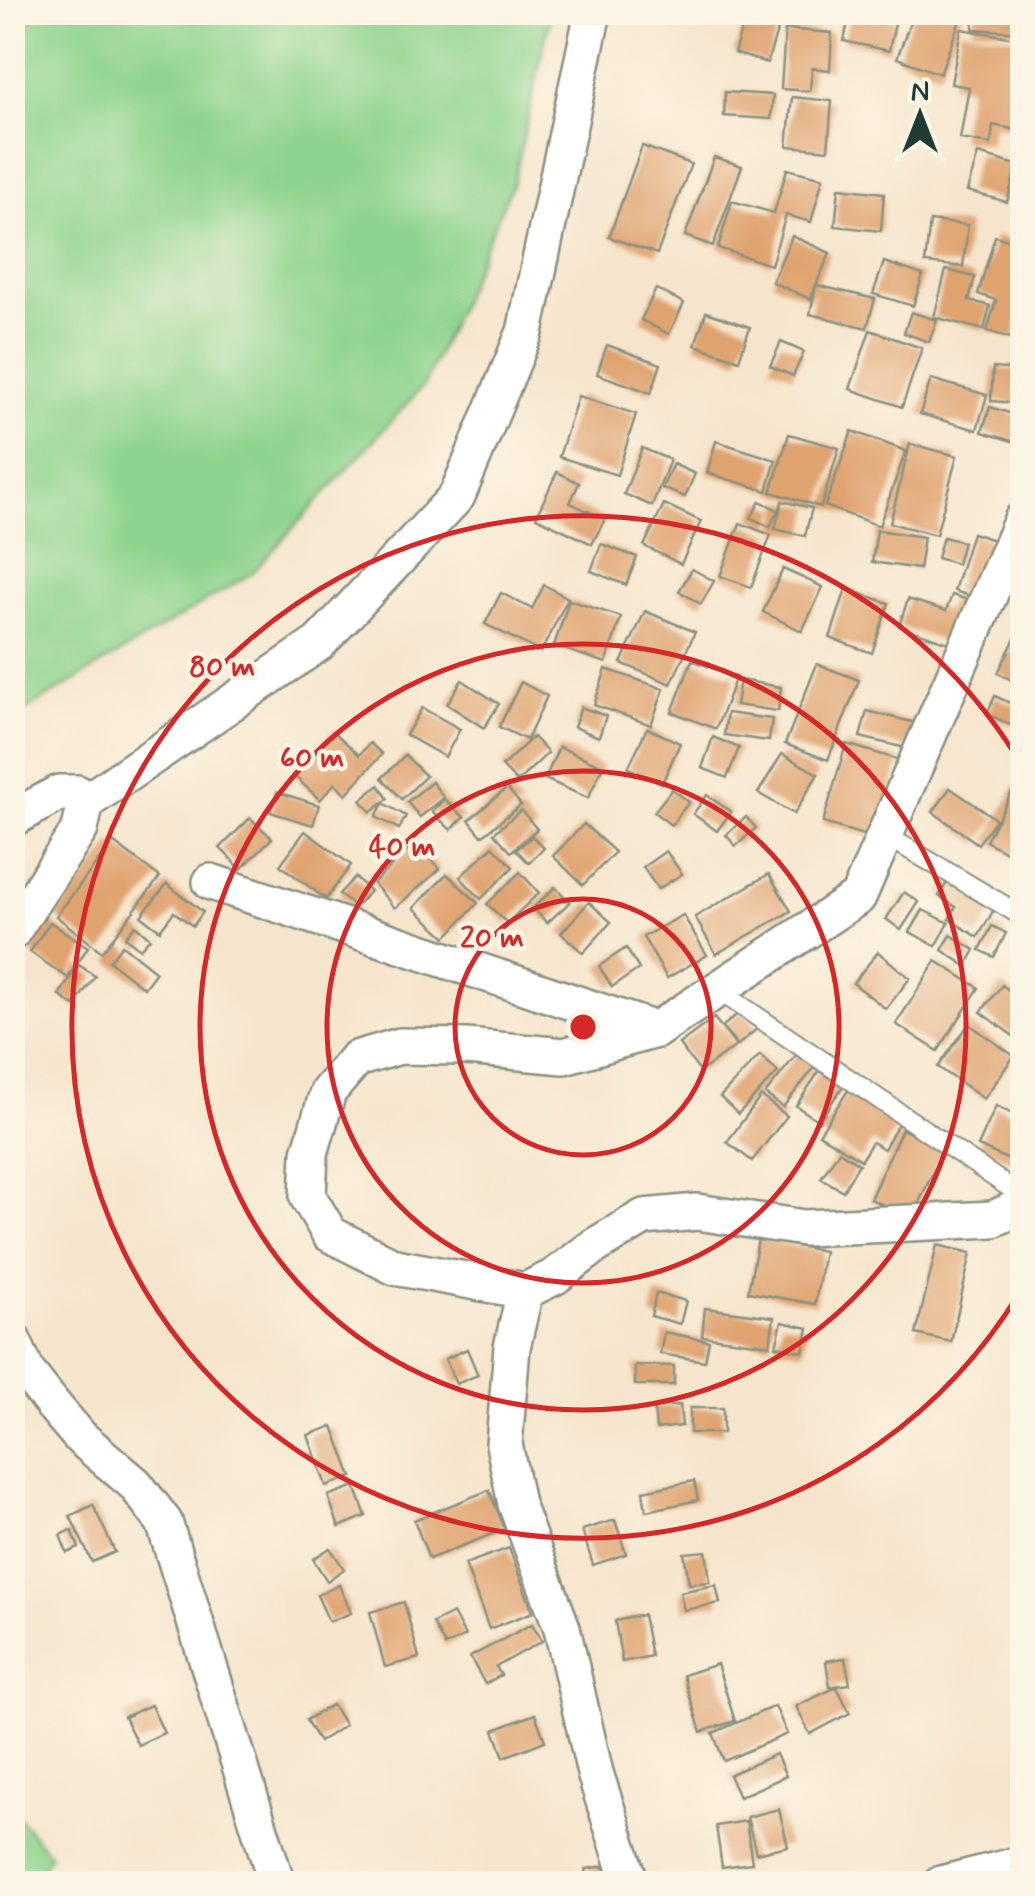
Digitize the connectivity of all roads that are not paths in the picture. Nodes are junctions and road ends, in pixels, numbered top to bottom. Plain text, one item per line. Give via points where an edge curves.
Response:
1 (594, 12) edge
2 (1022, 520) edge
3 (86, 802) junction
4 (12, 819) edge
5 (885, 835) junction
6 (211, 882) dead end
7 (1022, 916) edge
8 (12, 932) edge
9 (718, 990) junction
10 (656, 1030) junction
11 (1022, 1196) edge
12 (1022, 1206) edge
13 (525, 1292) junction
14 (12, 1339) edge
15 (1022, 1864) edge
16 (277, 1884) edge
17 (631, 1884) edge
18 (941, 1884) edge

1 - 3 street via 525,332 457,496 318,644
2 - 5 street
3 - 4 street via 77,792 59,792
3 - 8 street via 80,829
5 - 7 lane
5 - 9 street via 858,897
6 - 10 street
9 - 10 street
9 - 11 lane
10 - 13 street via 564,1056 400,1046 356,1059 328,1092 310,1153 308,1197 330,1234 395,1268
12 - 13 street via 993,1219 804,1228 697,1212 644,1217
13 - 17 street via 512,1347 504,1444 516,1504 562,1628 595,1773
14 - 16 street via 53,1405 136,1484 164,1522
15 - 18 street

